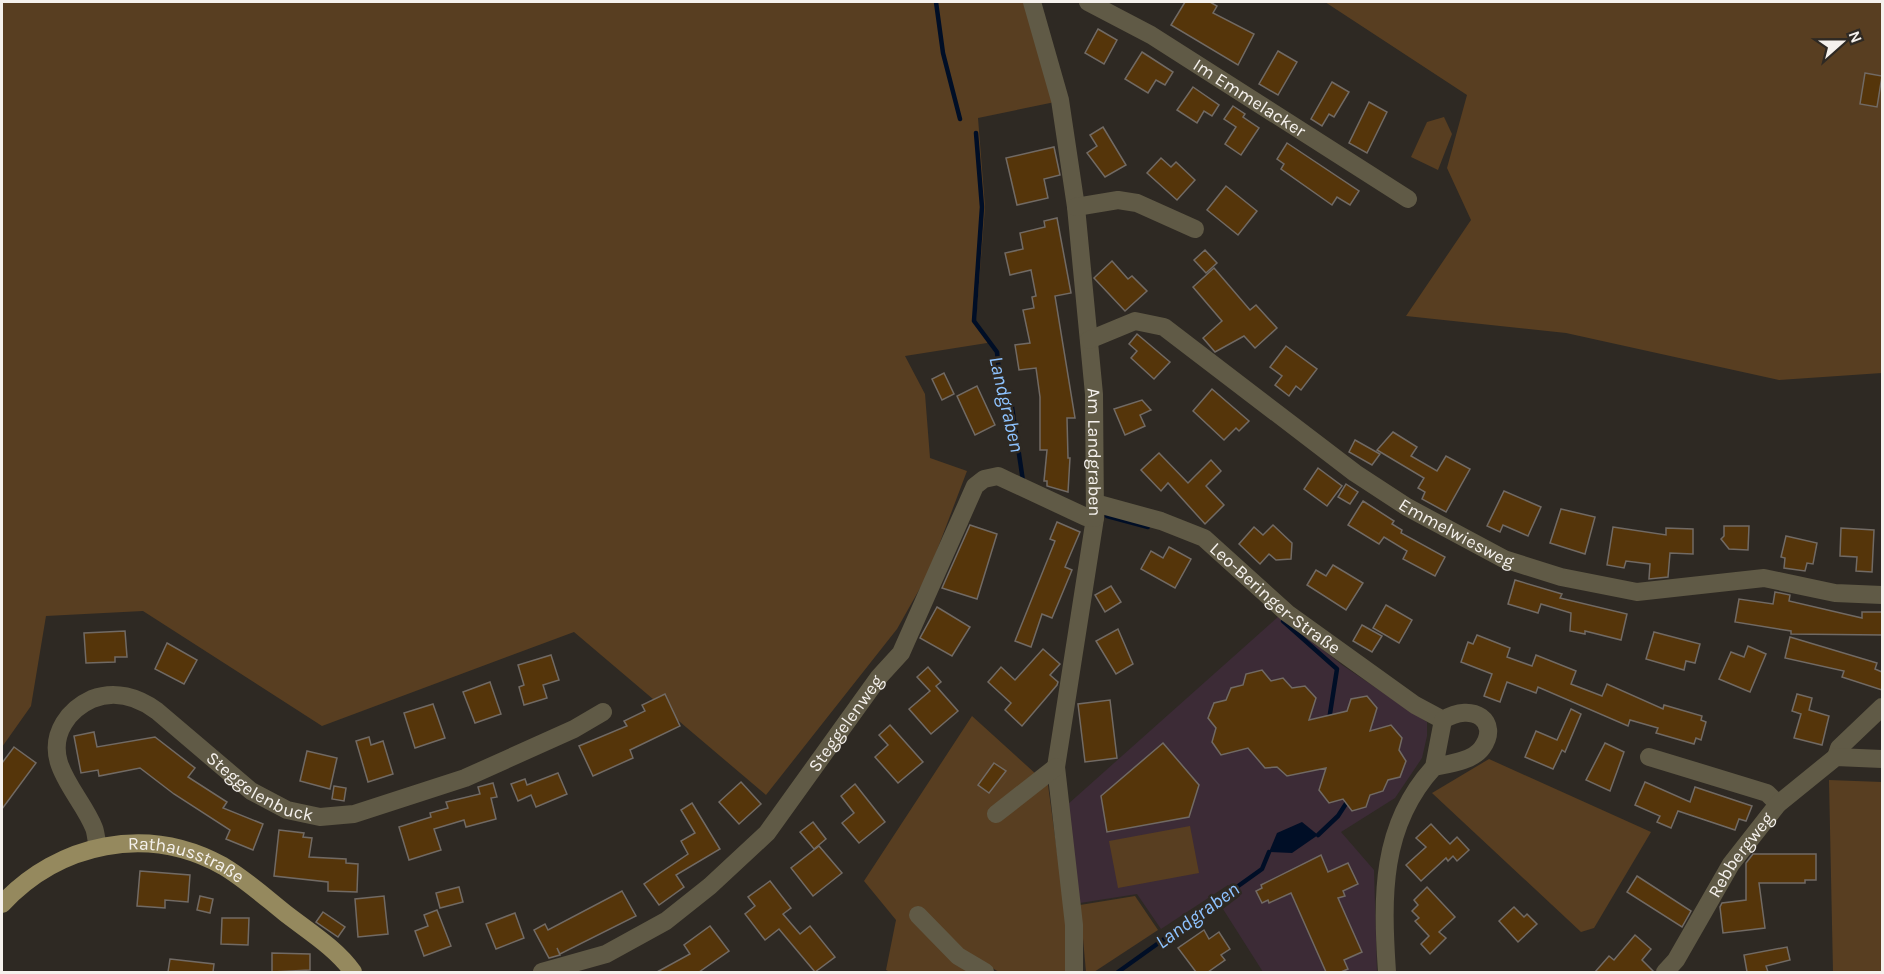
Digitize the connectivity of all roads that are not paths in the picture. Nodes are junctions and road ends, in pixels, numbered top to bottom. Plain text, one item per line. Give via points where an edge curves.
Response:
1 (1034, 2) edge
2 (1088, 2) edge
3 (1408, 200) dead end
4 (1076, 207) junction
5 (1195, 229) dead end
6 (1089, 340) junction
7 (1095, 511) junction
8 (1882, 595) edge
9 (1882, 706) edge
10 (603, 712) dead end
11 (1443, 720) junction
12 (1649, 757) dead end
13 (1836, 757) junction
14 (1882, 759) edge
15 (1056, 767) junction
16 (1434, 767) junction
17 (1778, 804) junction
18 (996, 814) dead end
19 (98, 846) junction
20 (2, 904) edge
21 (918, 915) dead end
22 (353, 972) edge
23 (542, 972) edge
24 (985, 972) edge
25 (1074, 972) edge
26 (1387, 972) edge
27 (1665, 972) edge

1 - 4 street, Am Landgraben via 1060,100
2 - 3 street, Im Emmelacker via 1151,35
4 - 5 street via 1118,200 1137,203
4 - 6 street, Am Landgraben
6 - 7 street, Am Landgraben via 1094,394
6 - 8 street, Emmelwiesweg via 1135,321 1164,327 1355,473 1407,507 1504,559 1561,577 1638,592 1764,578 1835,593
7 - 11 street, Leo-Beringer-Straße via 1161,521 1204,538 1287,613 1415,705
7 - 15 street, Am Landgraben
7 - 23 street, Steggelenweg via 1086,517 998,476 975,486 901,652 767,833 666,921 606,954
9 - 13 street, Rebbergweg via 1839,748
10 - 19 street, Steggelenbuck via 465,778 354,814 320,817 287,810 251,791 141,701 123,695 102,696 82,704 68,717 56,748 58,761 94,828
11 - 16 street
11 - 16 street via 1457,711 1472,711 1486,725 1487,738 1481,750 1461,761
12 - 17 street via 1767,793
13 - 14 street
13 - 17 street, Rebbergweg
15 - 18 street
15 - 25 street, Am Landgraben via 1074,925
16 - 26 street via 1401,813 1394,837 1386,901
17 - 27 street, Rebbergweg via 1731,864 1676,960
19 - 20 main road, Rathausstraße via 49,866
19 - 22 main road, Rathausstraße via 156,844 223,867 328,946
21 - 24 street via 958,956

